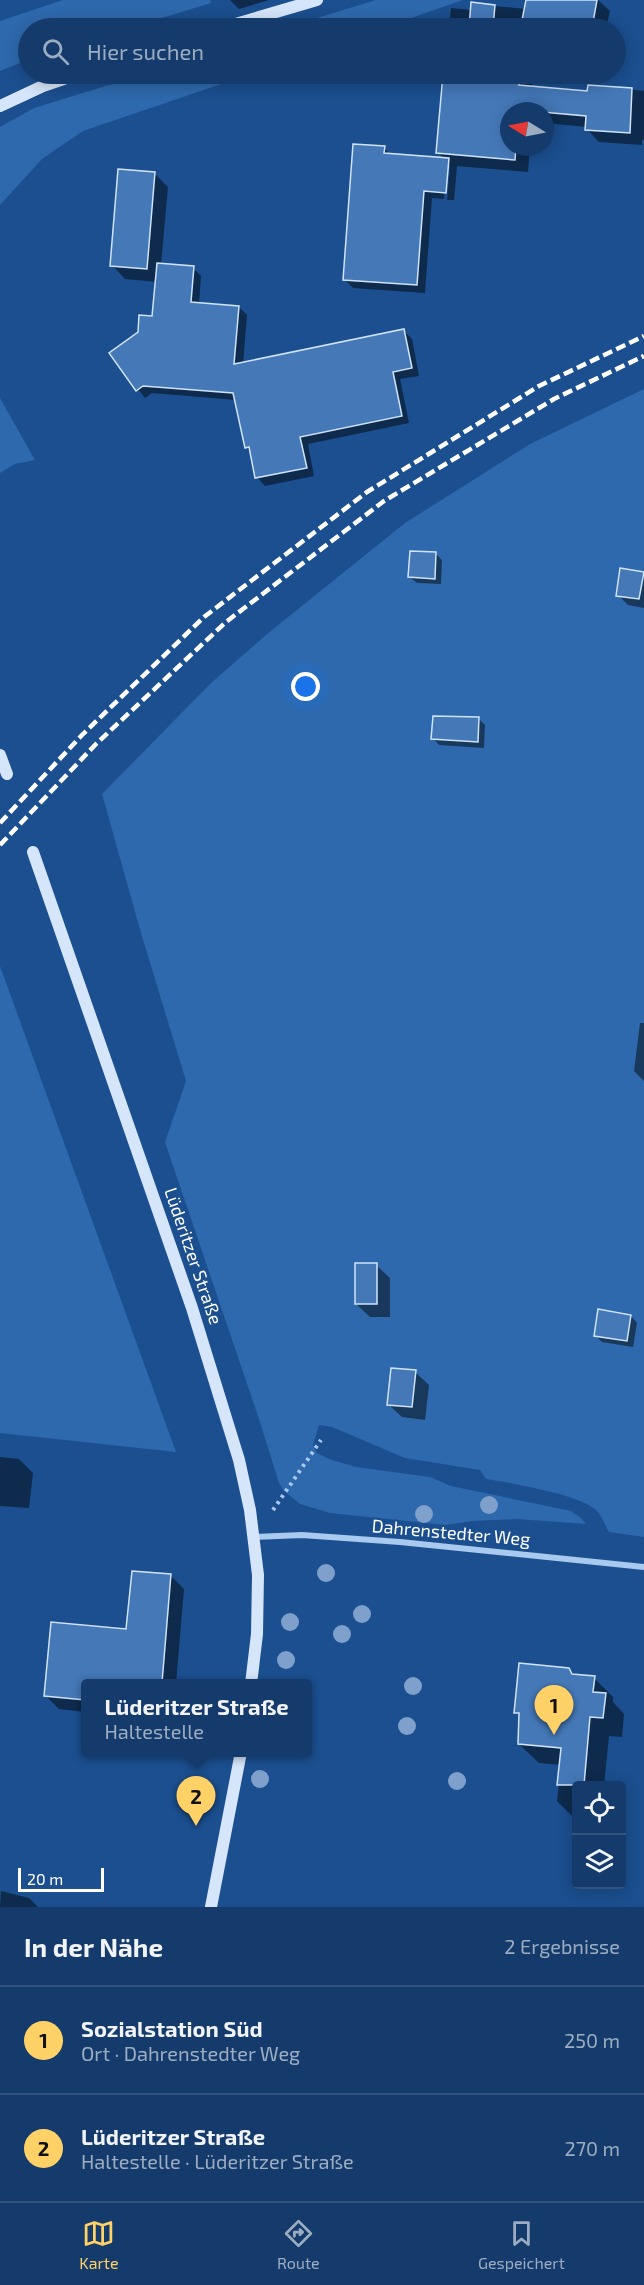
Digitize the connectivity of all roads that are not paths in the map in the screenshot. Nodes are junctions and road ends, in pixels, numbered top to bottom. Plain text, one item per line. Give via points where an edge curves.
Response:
1 (317, 0) edge
2 (256, 18) edge
3 (49, 84) edge
4 (0, 106) edge
5 (0, 755) edge
6 (7, 774) dead end
7 (33, 852) dead end
8 (254, 1537) junction
9 (644, 1567) edge
10 (251, 1679) edge
11 (240, 1757) edge
12 (211, 1907) edge

1 - 2 main road
3 - 4 main road
5 - 6 main road
7 - 8 main road, Lüderitzer Straße via 196,1319 239,1460
8 - 9 street, Dahrenstedter Weg via 400,1542
8 - 10 main road, Lüderitzer Straße via 257,1634
11 - 12 main road

